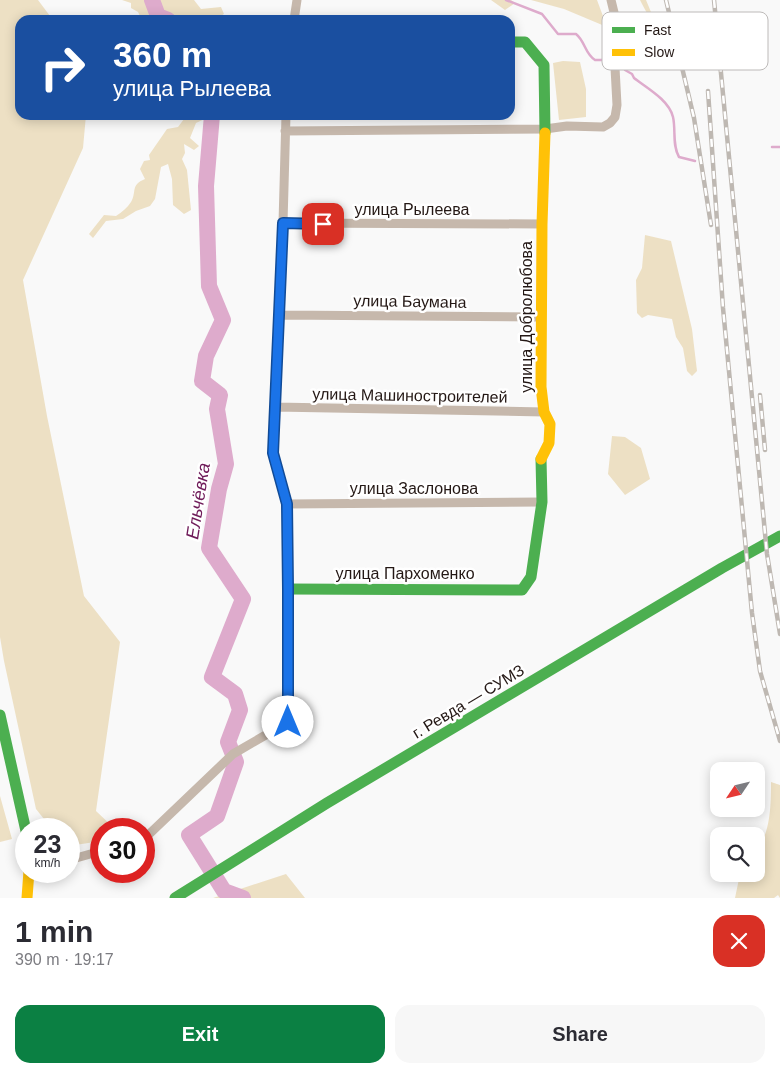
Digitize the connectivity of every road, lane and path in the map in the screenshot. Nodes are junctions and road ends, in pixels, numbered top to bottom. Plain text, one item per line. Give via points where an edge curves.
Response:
1 (296, 0) edge
2 (294, 15) edge
3 (515, 42) edge
4 (615, 70) edge
5 (286, 120) edge
6 (545, 130) junction
7 (285, 131) junction
8 (283, 223) junction
9 (542, 224) junction
10 (279, 315) junction
11 (541, 317) junction
12 (275, 408) junction
13 (544, 412) junction
14 (542, 502) junction
15 (287, 504) junction
16 (780, 536) edge
17 (288, 589) junction
18 (522, 590) joint
19 (0, 716) edge
20 (23, 818) edge
21 (155, 828) edge
22 (28, 883) edge
23 (27, 898) edge
24 (176, 898) edge

1 - 2 street
3 - 6 main road, улица Добролюбова via 525,42 544,65
4 - 6 street via 617,105 610,123 603,127 567,126
5 - 7 street
6 - 7 street
6 - 9 main road, улица Добролюбова
7 - 8 street
8 - 9 street, улица Рылеева
8 - 10 street
9 - 11 main road, улица Добролюбова
10 - 11 street, улица Баумана
10 - 12 street
11 - 13 main road, улица Добролюбова
12 - 13 street, улица Машиностроителей
12 - 15 street via 273,453
13 - 14 main road, улица Добролюбова via 550,424 549,443 540,461
14 - 15 street, улица Заслонова
14 - 18 main road, улица Добролюбова via 531,577
15 - 17 street
16 - 24 main road, г. Ревда — СУМЗ via 327,803
17 - 18 main road, улица Пархоменко
17 - 21 street via 288,722 233,754
19 - 20 main road
22 - 23 main road

